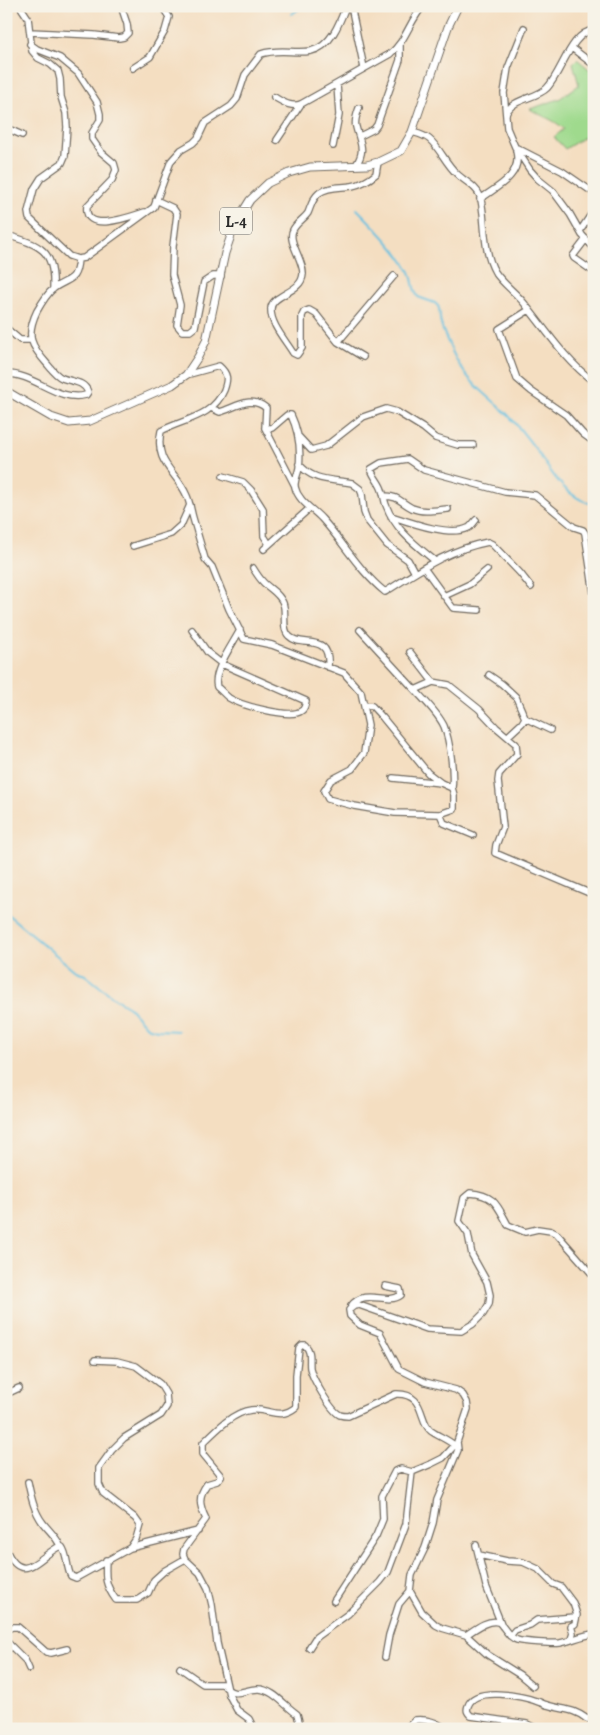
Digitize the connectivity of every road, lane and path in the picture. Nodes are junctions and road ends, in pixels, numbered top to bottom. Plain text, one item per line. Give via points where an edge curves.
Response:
1 (20, 6) edge
2 (121, 6) edge
3 (162, 6) edge
4 (346, 6) edge
5 (351, 6) edge
6 (423, 6) edge
7 (458, 6) edge
8 (524, 28) dead end
9 (594, 30) edge
10 (30, 32) junction
11 (30, 44) junction
12 (400, 44) junction
13 (572, 48) junction
14 (594, 65) edge
15 (134, 68) dead end
16 (364, 68) junction
17 (337, 84) junction
18 (274, 97) dead end
19 (301, 104) junction
20 (358, 108) dead end
21 (506, 114) junction
22 (6, 128) edge
23 (412, 132) junction
24 (22, 135) dead end
25 (360, 136) junction
26 (277, 140) dead end
27 (333, 146) dead end
28 (515, 147) junction
29 (378, 162) junction
30 (356, 165) junction
31 (594, 193) edge
32 (480, 199) junction
33 (156, 200) junction
34 (150, 210) junction
35 (594, 210) edge
36 (580, 230) junction
37 (6, 235) edge
38 (586, 239) junction
39 (594, 248) edge
40 (78, 259) junction
41 (594, 272) edge
42 (221, 276) junction
43 (394, 276) dead end
44 (52, 289) junction
45 (529, 310) junction
46 (6, 328) edge
47 (30, 340) junction
48 (338, 342) junction
49 (363, 357) dead end
50 (6, 374) edge
51 (186, 375) junction
52 (594, 382) edge
53 (6, 390) edge
54 (211, 408) junction
55 (265, 428) junction
56 (298, 435) junction
57 (594, 442) edge
58 (473, 446) dead end
59 (299, 464) junction
60 (223, 476) dead end
61 (295, 486) junction
62 (384, 496) junction
63 (190, 505) junction
64 (310, 508) junction
65 (448, 510) dead end
66 (391, 516) junction
67 (476, 520) dead end
68 (269, 544) junction
69 (133, 546) dead end
70 (264, 549) dead end
71 (435, 561) junction
72 (253, 568) dead end
73 (424, 568) junction
74 (487, 570) dead end
75 (415, 573) junction
76 (530, 587) dead end
77 (594, 594) edge
78 (444, 596) junction
79 (480, 610) dead end
80 (192, 630) dead end
81 (240, 630) junction
82 (360, 630) dead end
83 (410, 652) dead end
84 (222, 664) junction
85 (328, 667) junction
86 (489, 675) dead end
87 (433, 682) junction
88 (415, 690) junction
89 (364, 704) junction
90 (525, 718) junction
91 (550, 730) dead end
92 (508, 736) junction
93 (393, 778) dead end
94 (441, 783) junction
95 (452, 788) junction
96 (440, 814) junction
97 (473, 835) dead end
98 (594, 895) edge
99 (594, 1276) edge
100 (385, 1286) dead end
101 (350, 1310) junction
102 (95, 1360) dead end
103 (19, 1388) dead end
104 (6, 1394) edge
105 (456, 1444) junction
106 (412, 1472) junction
107 (28, 1482) dead end
108 (198, 1531) junction
109 (476, 1545) dead end
110 (60, 1546) junction
111 (130, 1548) junction
112 (6, 1550) edge
113 (479, 1555) junction
114 (185, 1559) junction
115 (106, 1560) junction
116 (410, 1591) junction
117 (334, 1601) dead end
118 (575, 1617) junction
119 (502, 1628) junction
120 (6, 1630) edge
121 (594, 1634) edge
122 (466, 1635) junction
123 (510, 1636) junction
124 (571, 1639) junction
125 (6, 1641) edge
126 (309, 1648) dead end
127 (67, 1649) dead end
128 (385, 1657) dead end
129 (180, 1668) dead end
130 (29, 1669) dead end
131 (533, 1686) dead end
132 (228, 1690) junction
133 (594, 1718) edge
134 (254, 1729) edge
135 (301, 1729) edge
136 (406, 1729) edge
137 (446, 1729) edge
138 (537, 1729) edge

1 - 10 street via 28,18
2 - 10 street via 128,33 124,37
3 - 15 street via 169,17 165,31 150,57
4 - 33 street via 338,27 319,48 261,54 245,75 237,99 205,122 193,144 181,150 171,161
5 - 16 street
6 - 12 street via 413,17
7 - 23 main road, L-4
8 - 21 street via 508,68 504,93
9 - 13 street via 581,34
10 - 11 street
11 - 34 street via 69,65 97,102 100,120 92,139 114,163 116,170 112,180 87,206 90,218 97,222 110,222
11 - 40 street via 38,58 58,71 67,127 65,156 62,163 41,178 34,189 29,218 69,256
12 - 16 street via 390,54
12 - 25 street via 400,60 376,125
13 - 14 street
13 - 21 street via 547,88 512,105
16 - 17 street
17 - 19 street
17 - 27 street via 339,115
18 - 19 street via 290,105
19 - 26 street
20 - 25 street via 356,127
21 - 28 street via 507,128
22 - 24 street
23 - 29 main road, L-4 via 400,151
23 - 32 street via 423,135 436,146 442,158 473,186
25 - 30 street via 362,148
28 - 31 street
28 - 32 street via 517,167
28 - 36 street
29 - 30 main road, L-4
29 - 48 street via 376,174 367,181 325,190 311,202 307,214 292,230 291,237 303,274 300,283 274,301 271,307 272,319 293,353 298,354 302,348 302,316 309,310 316,314
30 - 42 main road, L-4 via 310,167 268,183 250,200 235,224
32 - 45 street via 486,245 494,270
33 - 34 street
33 - 42 street via 173,208 177,214 172,275 180,305 177,324 182,331 195,327 204,282 213,276
34 - 40 street via 84,258
35 - 36 street
36 - 38 street
37 - 44 street via 23,239 46,254 54,272
38 - 39 street
38 - 41 street via 574,258
40 - 44 street via 71,280
42 - 51 main road, L-4 via 206,341
43 - 48 street
44 - 47 street via 38,308
45 - 52 street via 561,351
45 - 57 street via 498,328 517,379 566,415
46 - 47 street via 20,340
47 - 50 street via 34,350 60,378 81,384 86,388 86,395 71,396 28,378
48 - 49 street
51 - 53 main road, L-4 via 172,385 90,421 70,423
51 - 54 street via 219,366 225,372 228,380 223,393
54 - 55 street via 220,412 252,401 261,404 266,408
54 - 63 street via 161,431 158,443 168,469 182,484
55 - 56 street via 272,428 291,415
55 - 61 street
56 - 58 street via 311,450 326,446 363,416 386,409 397,412 435,438
56 - 59 street
59 - 61 street
59 - 75 street via 311,476 357,486 368,520 387,545 408,560
60 - 68 street via 243,482 251,490 263,508 264,536
61 - 64 street via 300,498
62 - 65 street via 397,497 411,508 422,511
62 - 66 street
62 - 77 street via 371,470 381,464 408,459 424,470 450,478 505,492 535,495 585,533
63 - 69 street via 181,525 171,534
63 - 81 street via 205,559 212,567
64 - 68 street
64 - 75 street via 360,568 385,592
66 - 67 street via 416,525 450,531 468,528
66 - 71 street via 410,541
68 - 70 street
71 - 73 street
71 - 76 street via 455,551 488,542
72 - 85 street via 282,602 288,636 320,644 329,658
73 - 75 street
73 - 78 street
74 - 78 street via 470,584
78 - 79 street via 453,608
80 - 84 street via 208,653
81 - 84 street
81 - 85 street via 244,639 272,645
82 - 88 street
83 - 87 street
84 - 84 street via 215,682 230,698 287,714 300,713 304,709 306,701
85 - 89 street via 344,673 361,692
86 - 90 street via 516,697
87 - 88 street
87 - 92 street via 449,685
88 - 95 street via 444,726 454,776
89 - 94 street via 372,706 428,773
89 - 96 street via 368,725 364,753 352,769 331,780 324,791 328,799 395,813
90 - 91 street
90 - 92 street
92 - 98 street via 516,744 517,754 499,774 503,827 495,853
93 - 94 street
94 - 95 street
95 - 96 street via 454,809
96 - 97 street via 444,823
99 - 101 street via 557,1234 538,1229 525,1232 508,1225 496,1202 481,1194 470,1193 464,1198 459,1221 468,1234 472,1255 487,1282 490,1295 484,1314 474,1324 461,1331 427,1329 359,1305
100 - 101 street via 400,1289 401,1296 394,1299 362,1298 355,1301
101 - 105 street via 350,1316 360,1325 380,1333 399,1369 425,1382 456,1390 463,1396 468,1409
102 - 111 street via 136,1366 160,1384 166,1394 167,1406 161,1415 124,1438 99,1468 99,1484 104,1493 140,1525
103 - 104 street
105 - 106 street via 443,1458
105 - 108 street via 429,1430 419,1406 410,1396 403,1394 396,1394 348,1416 340,1415 316,1381 310,1368 310,1352 302,1345 296,1375 296,1407 279,1415 252,1410 239,1414 203,1443 203,1454 221,1476 201,1492 200,1503 206,1519
105 - 116 street via 458,1450 437,1500 433,1524 412,1575
106 - 117 street via 395,1470 382,1496 383,1519 376,1536
106 - 126 street via 406,1524 388,1572 348,1614 316,1637
107 - 110 street via 42,1522
108 - 111 street
108 - 114 street via 184,1549
109 - 113 street
110 - 112 street via 32,1566 22,1567 12,1562
110 - 115 street via 64,1549 68,1572 76,1578
111 - 115 street
113 - 118 street via 507,1562 523,1562 538,1569 553,1584 561,1586 575,1608
113 - 119 street via 486,1586
114 - 115 street via 164,1571 154,1580 148,1593 137,1600 116,1600 105,1577
114 - 132 street via 200,1572 208,1588
116 - 122 street via 422,1612 436,1624
116 - 128 street via 400,1604
118 - 123 street via 536,1620
118 - 124 street
119 - 122 street via 500,1623 488,1623
119 - 123 street
120 - 127 street via 18,1627 51,1654
121 - 124 street
122 - 131 street via 488,1655
123 - 124 street via 517,1640 560,1643
125 - 130 street via 25,1660
129 - 132 street via 203,1684 223,1684
132 - 134 street via 237,1710 249,1719
132 - 135 street via 259,1689 272,1693 297,1714
133 - 138 street via 587,1719 572,1710 505,1694 478,1697 469,1703 467,1709 471,1716 527,1724
136 - 137 street via 415,1720 425,1719

